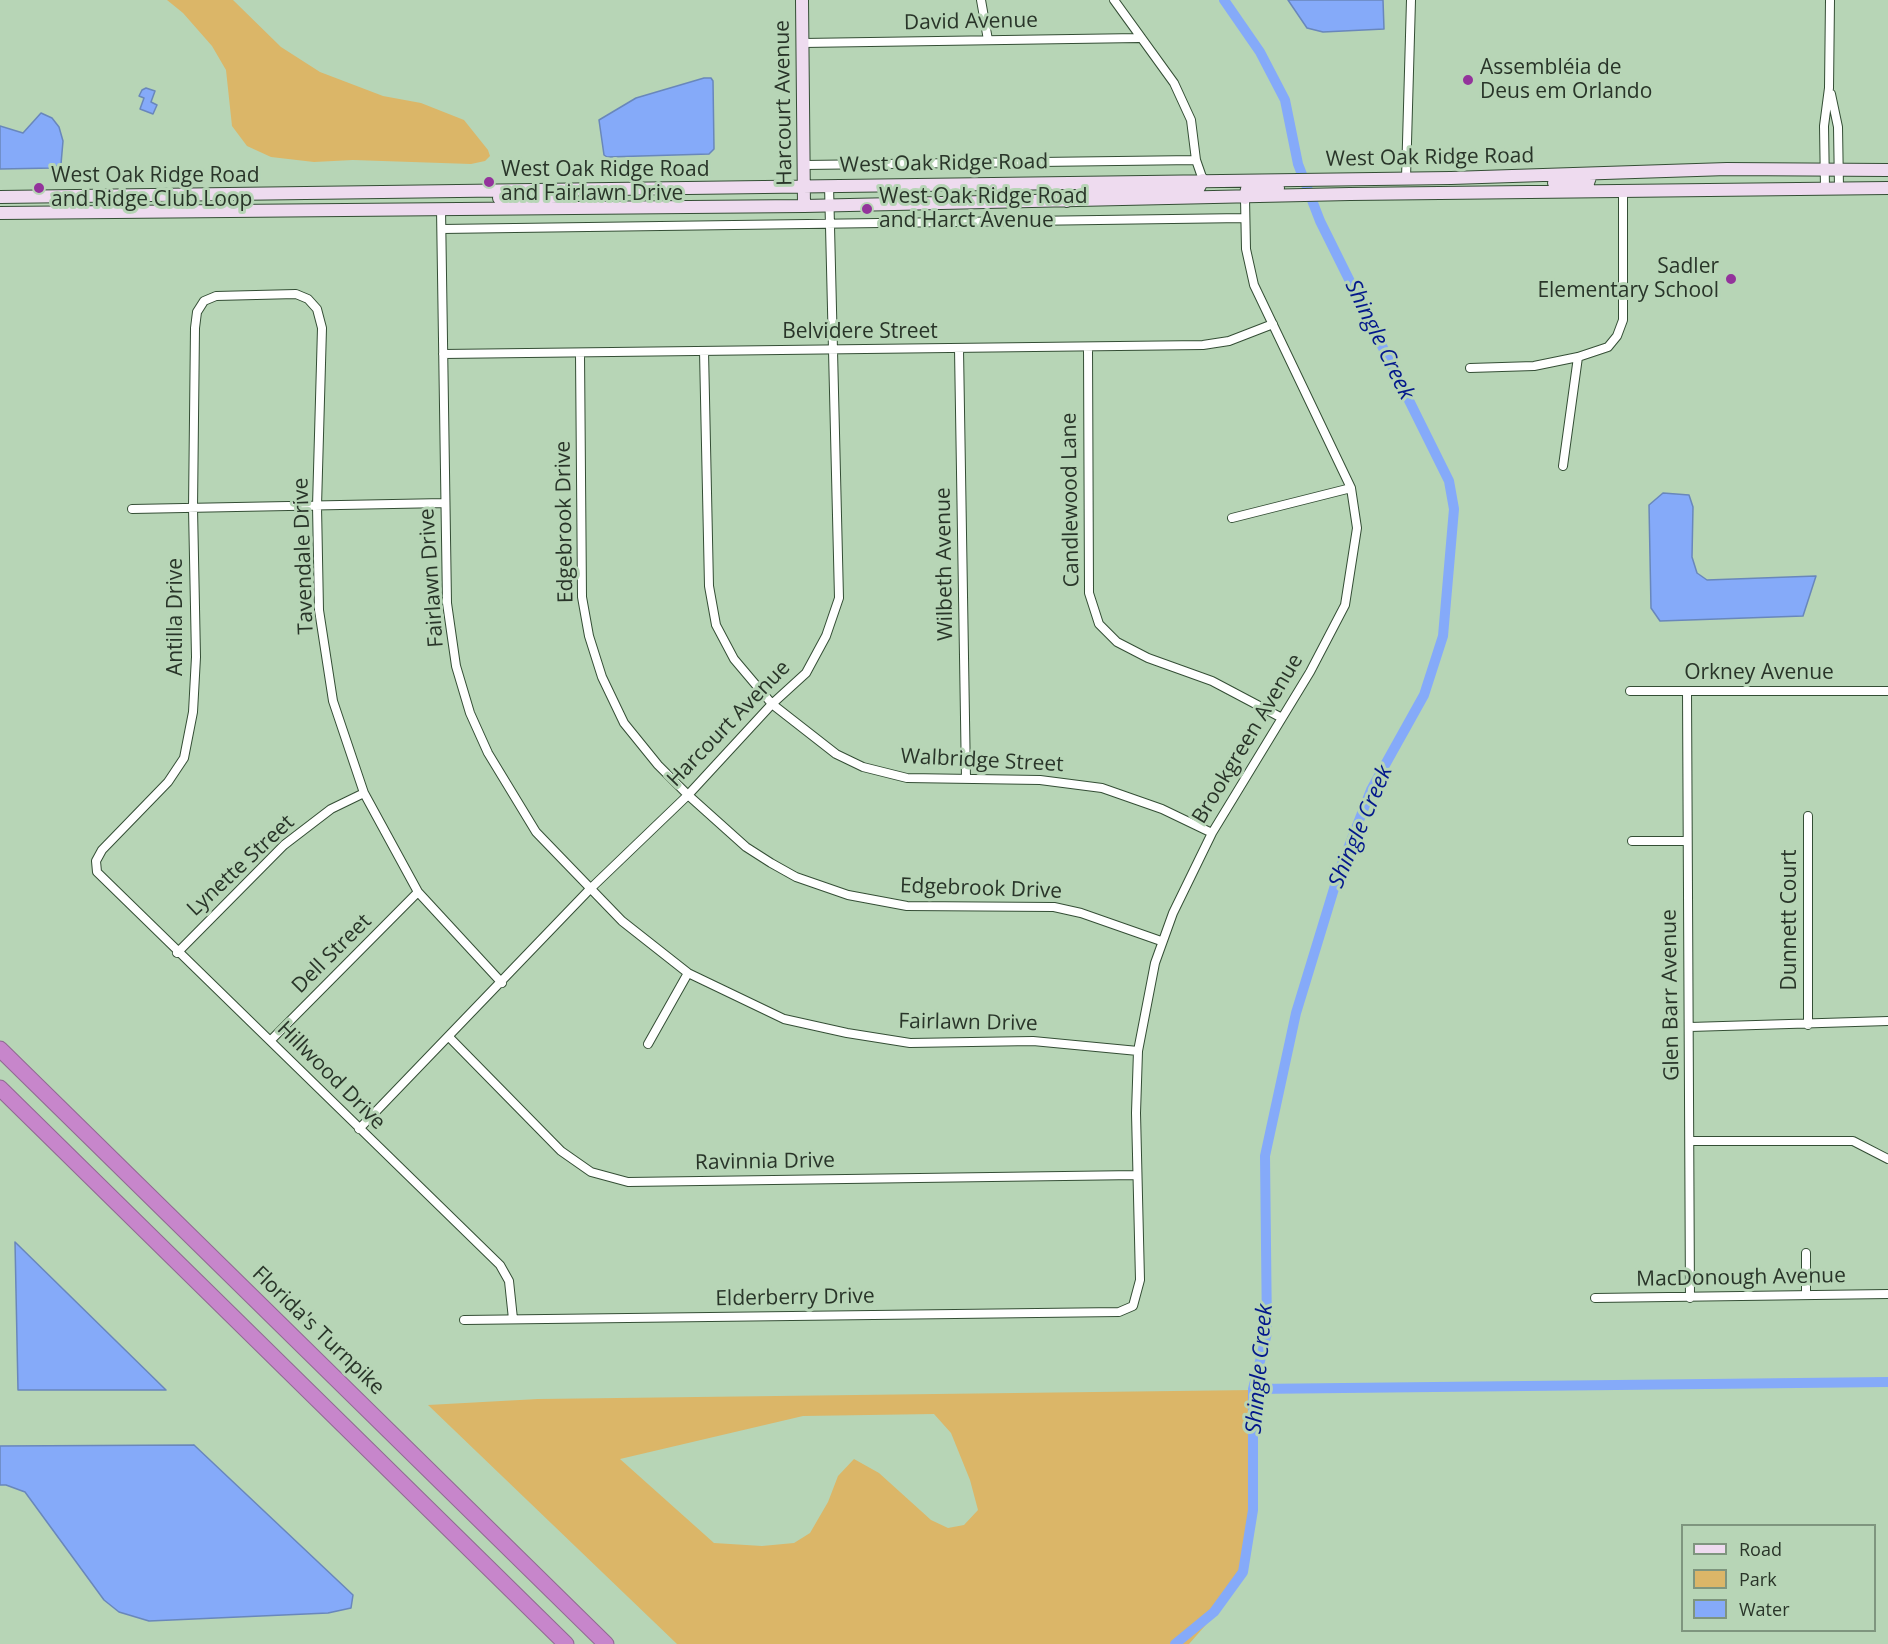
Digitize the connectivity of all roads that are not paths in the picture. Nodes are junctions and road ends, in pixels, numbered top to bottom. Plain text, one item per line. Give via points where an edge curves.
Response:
1 (802, 0) edge
2 (981, 0) edge
3 (1114, 0) edge
4 (1411, 0) edge
5 (1830, 0) edge
6 (1139, 38) junction
7 (988, 40) junction
8 (803, 43) junction
9 (1830, 88) junction
10 (1196, 160) junction
11 (804, 165) junction
12 (1745, 169) junction
13 (1825, 169) junction
14 (1838, 170) junction
15 (1888, 170) edge
16 (1591, 174) junction
17 (1406, 178) junction
18 (1313, 179) junction
19 (1203, 180) junction
20 (804, 185) junction
21 (829, 185) junction
22 (1825, 188) junction
23 (1839, 188) junction
24 (1888, 188) edge
25 (564, 189) junction
26 (1658, 190) junction
27 (1623, 191) junction
28 (1526, 193) junction
29 (98, 196) junction
30 (0, 197) edge
31 (1245, 198) junction
32 (1066, 201) junction
33 (804, 206) junction
34 (829, 206) junction
35 (441, 209) junction
36 (99, 211) junction
37 (0, 213) edge
38 (1245, 218) junction
39 (830, 224) junction
40 (442, 229) junction
41 (1273, 324) junction
42 (322, 328) joint
43 (1088, 347) junction
44 (959, 349) junction
45 (832, 350) junction
46 (704, 351) junction
47 (443, 354) junction
48 (580, 354) junction
49 (1578, 357) junction
50 (1470, 368) dead end
51 (1563, 466) dead end
52 (1351, 488) junction
53 (444, 503) junction
54 (317, 506) junction
55 (132, 508) dead end
56 (193, 508) junction
57 (1232, 518) dead end
58 (1630, 691) dead end
59 (1687, 691) junction
60 (1888, 691) edge
61 (772, 704) junction
62 (1282, 718) junction
63 (966, 779) junction
64 (364, 793) junction
65 (688, 795) junction
66 (1808, 816) dead end
67 (1212, 833) junction
68 (1632, 841) dead end
69 (1687, 841) junction
70 (97, 872) joint
71 (589, 890) junction
72 (418, 892) junction
73 (1161, 941) junction
74 (177, 952) junction
75 (688, 973) junction
76 (502, 983) junction
77 (1888, 1021) edge
78 (1808, 1024) junction
79 (1690, 1027) junction
80 (449, 1037) junction
81 (271, 1041) junction
82 (648, 1044) dead end
83 (0, 1049) edge
84 (1137, 1051) junction
85 (0, 1088) edge
86 (359, 1129) junction
87 (1691, 1141) junction
88 (1888, 1159) edge
89 (1137, 1175) junction
90 (1806, 1253) dead end
91 (1888, 1294) edge
92 (1806, 1295) junction
93 (1595, 1298) dead end
94 (1690, 1298) junction
95 (1126, 1311) joint
96 (513, 1319) junction
97 (464, 1320) dead end
98 (566, 1644) edge
99 (606, 1644) edge

1 - 8 street, Harcourt Avenue
2 - 7 street
3 - 6 street
4 - 17 street
5 - 9 street
6 - 7 street, David Avenue
6 - 10 street via 1174,83 1191,120
7 - 8 street, David Avenue
8 - 11 street, Harcourt Avenue
9 - 13 street via 1824,126
9 - 14 street via 1838,128
10 - 11 street
10 - 19 street
11 - 20 street, Harcourt Avenue
12 - 13 street, West Oak Ridge Road
12 - 16 street, West Oak Ridge Road
12 - 26 street via 1715,182 1666,182
13 - 14 street, West Oak Ridge Road
13 - 22 street
14 - 15 street, West Oak Ridge Road
14 - 23 street
16 - 17 street, West Oak Ridge Road
16 - 28 street via 1588,183 1536,183
17 - 18 street, West Oak Ridge Road
18 - 19 street, West Oak Ridge Road
18 - 31 street via 1300,187 1247,189
19 - 21 street, West Oak Ridge Road
19 - 32 street via 1198,189 1088,190
20 - 21 street, West Oak Ridge Road
20 - 25 street, West Oak Ridge Road
20 - 33 street, Harcourt Avenue
21 - 34 street, Harcourt Avenue
22 - 23 street, West Oak Ridge Road
22 - 26 street, West Oak Ridge Road
23 - 24 street, West Oak Ridge Road
25 - 29 street, West Oak Ridge Road
25 - 35 street via 548,198 443,198
26 - 27 street, West Oak Ridge Road
27 - 28 street, West Oak Ridge Road
27 - 49 street via 1623,320 1608,347
28 - 31 street, West Oak Ridge Road
29 - 30 street, West Oak Ridge Road
29 - 36 street
31 - 32 street, West Oak Ridge Road
31 - 38 street, Brookgreen Avenue
32 - 34 street, West Oak Ridge Road
33 - 34 street, West Oak Ridge Road
33 - 35 street, West Oak Ridge Road
34 - 39 street, Harcourt Avenue
35 - 36 street, West Oak Ridge Road
35 - 40 street, Fairlawn Drive
36 - 37 street, West Oak Ridge Road
38 - 39 street
38 - 41 street, Brookgreen Avenue via 1246,249 1254,285
39 - 40 street
39 - 45 street, Harcourt Avenue
40 - 47 street, Fairlawn Drive
41 - 43 street, Belvidere Street via 1229,341 1203,345
41 - 52 street, Brookgreen Avenue
42 - 54 street, Tavendale Drive
42 - 56 street, Antilla Drive via 317,309 296,294 216,296 204,301 197,312 195,328
43 - 44 street, Belvidere Street
43 - 62 street, Candlewood Lane via 1089,593 1099,624 1117,642 1148,658 1212,681
44 - 45 street, Belvidere Street
44 - 63 street, Wilbeth Avenue
45 - 46 street, Belvidere Street
45 - 61 street, Harcourt Avenue via 839,598 826,636 806,673
46 - 48 street, Belvidere Street
46 - 61 street, Walbridge Street via 709,586 716,625 734,659
47 - 48 street, Belvidere Street
47 - 53 street, Fairlawn Drive
48 - 65 street, Edgebrook Drive via 582,597 589,636 602,677 624,723
49 - 50 street via 1534,366
49 - 51 street
52 - 57 street
52 - 62 street, Brookgreen Avenue via 1357,528 1345,605
53 - 54 street
53 - 71 street, Fairlawn Drive via 447,603 456,666 470,713 488,753 536,832
54 - 56 street
54 - 64 street, Tavendale Drive via 319,610 333,701
55 - 56 street
56 - 70 street, Antilla Drive via 196,657 193,712 184,758 168,782 102,850 96,861
58 - 59 street, Orkney Avenue
59 - 60 street, Orkney Avenue
59 - 69 street, Glen Barr Avenue
61 - 63 street, Walbridge Street via 836,754 863,767 907,778
61 - 65 street, Harcourt Avenue
62 - 67 street, Brookgreen Avenue
63 - 67 street, Walbridge Street via 1040,780 1102,788 1162,809
64 - 72 street, Tavendale Drive
64 - 74 street, Lynette Street via 331,809 284,845
65 - 71 street, Harcourt Avenue
65 - 73 street, Edgebrook Drive via 746,847 771,863 796,877 848,896 907,906 1054,908 1082,913
66 - 78 street, Dunnett Court
67 - 73 street, Brookgreen Avenue
68 - 69 street
69 - 79 street, Glen Barr Avenue
70 - 74 street, Hillwood Drive
71 - 75 street, Fairlawn Drive
71 - 76 street, Harcourt Avenue
72 - 76 street, Tavendale Drive
72 - 81 street, Dell Street
73 - 84 street, Brookgreen Avenue
74 - 81 street, Hillwood Drive
75 - 82 street
75 - 84 street, Fairlawn Drive via 784,1019 847,1033 910,1043 1034,1041
76 - 80 street, Harcourt Avenue
77 - 78 street
78 - 79 street
79 - 87 street, Glen Barr Avenue
80 - 86 street, Harcourt Avenue
80 - 89 street, Ravinnia Drive via 561,1151 591,1172 628,1182
81 - 86 street, Hillwood Drive
83 - 99 highway, Florida's Turnpike
84 - 89 street, Brookgreen Avenue
85 - 98 highway
86 - 96 street, Hillwood Drive via 500,1265 509,1281
87 - 88 street via 1845,1140
87 - 94 street, Glen Barr Avenue
89 - 95 street, Brookgreen Avenue via 1140,1280 1138,1295
90 - 92 street
91 - 92 street, MacDonough Avenue
92 - 94 street, MacDonough Avenue
93 - 94 street, MacDonough Avenue
95 - 96 street, Elderberry Drive
96 - 97 street, Elderberry Drive

